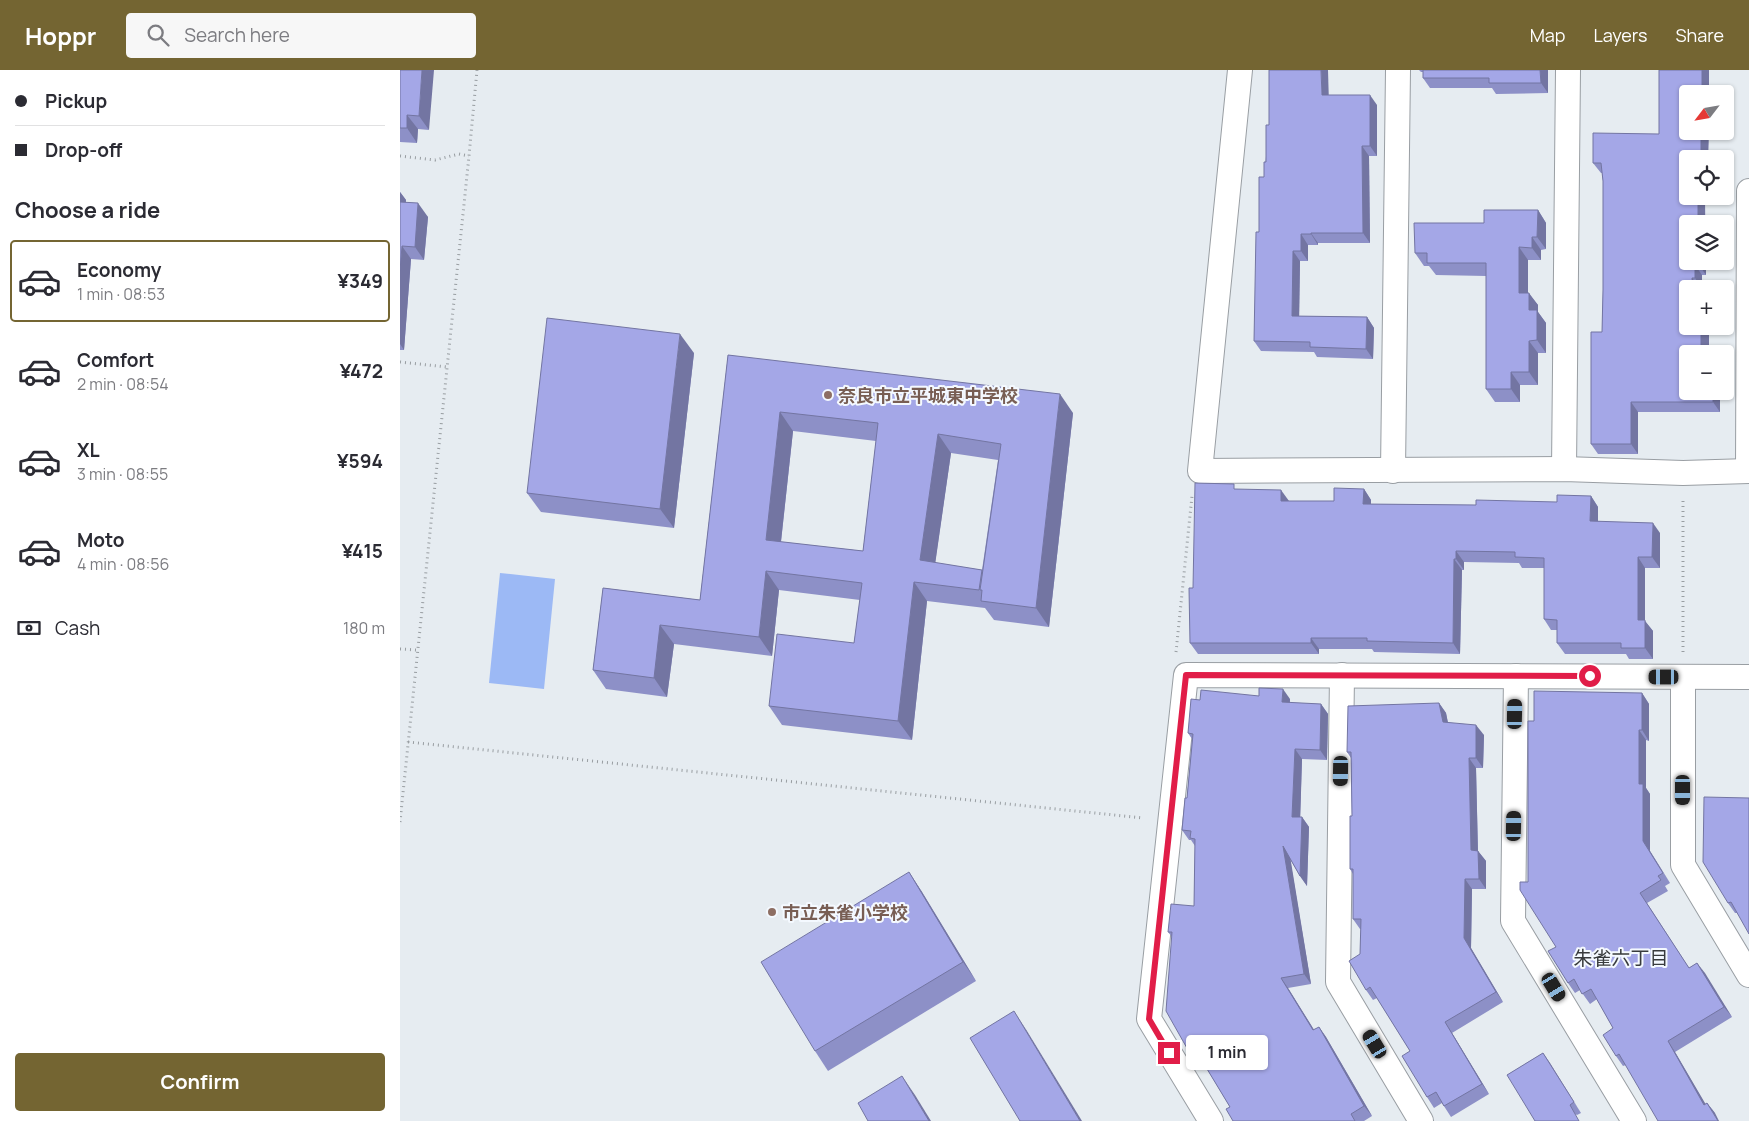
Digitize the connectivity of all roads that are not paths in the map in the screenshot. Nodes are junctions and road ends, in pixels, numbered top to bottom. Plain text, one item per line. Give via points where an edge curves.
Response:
1 (1240, 70) edge
2 (1398, 70) edge
3 (1568, 70) edge
4 (1749, 191) edge
5 (1564, 469) junction
6 (1393, 471) junction
7 (1749, 471) edge
8 (1342, 676) junction
9 (1516, 676) junction
10 (1683, 677) junction
11 (1749, 677) edge
12 (1749, 975) edge
13 (1211, 1121) edge
14 (1421, 1121) edge
15 (1634, 1121) edge

1 - 6 street via 1200,471
2 - 6 street
3 - 5 street
4 - 7 street
5 - 6 street
5 - 7 street via 1683,473
8 - 9 street
8 - 13 street via 1186,675 1149,1019
8 - 14 street via 1338,982
9 - 10 street
9 - 15 street via 1513,921
10 - 11 street
10 - 12 street via 1683,865

